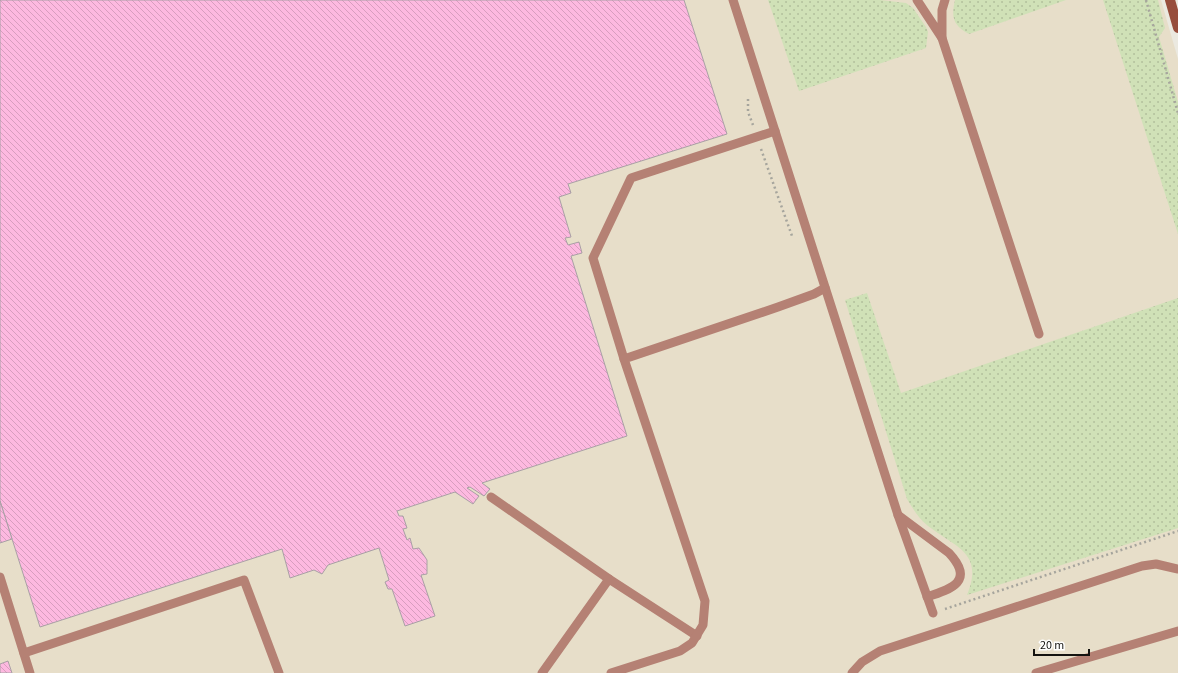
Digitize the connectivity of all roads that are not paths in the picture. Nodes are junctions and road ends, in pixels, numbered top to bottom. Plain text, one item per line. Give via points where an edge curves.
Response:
1 (733, 0) edge
2 (917, 0) edge
3 (946, 0) edge
4 (1170, 0) edge
5 (1178, 28) edge
6 (942, 38) junction
7 (775, 131) junction
8 (825, 288) junction
9 (1039, 334) dead end
10 (624, 359) junction
11 (491, 497) dead end
12 (898, 515) junction
13 (1178, 569) edge
14 (0, 577) edge
15 (609, 579) junction
16 (927, 597) junction
17 (932, 612) road end
18 (1178, 632) edge
19 (697, 636) junction
20 (24, 653) junction
21 (30, 673) edge
22 (279, 673) edge
23 (542, 673) edge
24 (611, 673) edge
25 (852, 673) edge
26 (1036, 673) edge

1 - 7 lane
2 - 6 lane
3 - 6 lane via 942,10
4 - 5 main road
6 - 9 lane
7 - 8 lane
7 - 10 lane via 631,178 593,258
8 - 10 lane via 778,307
8 - 12 lane
10 - 19 lane via 705,601 703,625
11 - 15 lane
12 - 16 lane
12 - 16 lane via 949,553 960,568 960,577 955,586
13 - 25 lane via 1156,564 1142,566 880,651 862,662
14 - 20 lane
15 - 19 lane
15 - 23 lane
16 - 17 lane
18 - 26 lane
19 - 24 lane via 680,651
20 - 21 lane
20 - 22 lane via 244,580

